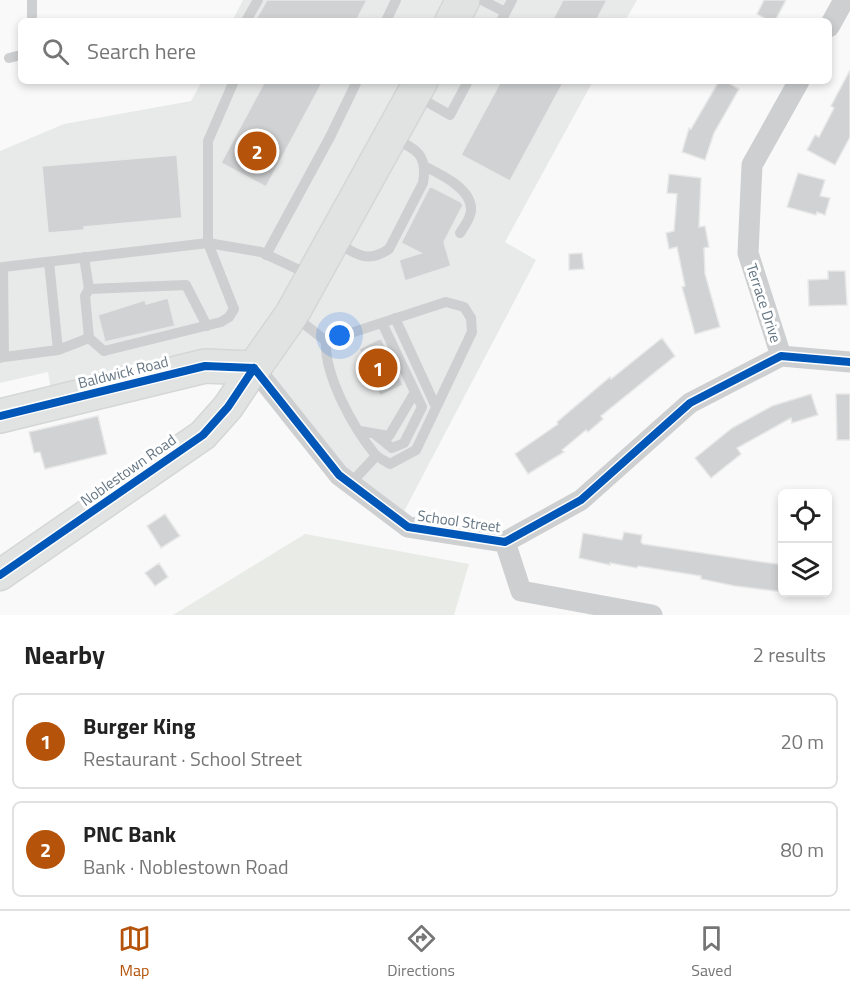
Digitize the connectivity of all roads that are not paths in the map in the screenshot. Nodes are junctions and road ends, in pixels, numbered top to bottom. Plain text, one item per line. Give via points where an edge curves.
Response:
1 (32, 0) edge
2 (258, 0) edge
3 (396, 0) edge
4 (463, 0) edge
5 (482, 0) edge
6 (512, 0) edge
7 (844, 0) edge
8 (503, 16) edge
9 (32, 18) edge
10 (248, 18) edge
11 (387, 18) edge
12 (454, 18) edge
13 (832, 22) edge
14 (18, 56) edge
15 (9, 57) dead end
16 (233, 84) edge
17 (356, 84) edge
18 (466, 84) edge
19 (797, 84) edge
20 (417, 88) edge
21 (390, 137) junction
22 (424, 166) junction
23 (460, 233) dead end
24 (333, 241) junction
25 (207, 243) junction
26 (267, 255) junction
27 (84, 257) junction
28 (49, 262) junction
29 (2, 267) edge
30 (313, 276) junction
31 (89, 289) junction
32 (292, 314) junction
33 (395, 318) junction
34 (382, 323) junction
35 (207, 326) junction
36 (89, 338) junction
37 (326, 341) junction
38 (58, 350) junction
39 (781, 356) junction
40 (2, 358) edge
41 (850, 362) edge
42 (254, 368) junction
43 (415, 392) junction
44 (436, 407) junction
45 (0, 416) edge
46 (360, 431) junction
47 (374, 433) junction
48 (376, 456) junction
49 (350, 484) junction
50 (505, 542) junction
51 (0, 575) edge
52 (652, 615) edge

1 - 9 lane
2 - 10 lane
3 - 11 lane
4 - 12 main road
5 - 8 lane
6 - 8 lane
7 - 13 street
14 - 15 lane
16 - 25 lane via 208,141
17 - 26 lane
18 - 20 lane via 450,115
19 - 39 street, Terrace Drive via 752,165 748,253
20 - 21 main road, Noblestown Road
21 - 22 lane via 416,149
21 - 24 main road, Noblestown Road
22 - 23 lane via 450,182 469,201 471,215
22 - 24 lane via 423,183 389,249 371,258
24 - 30 main road, Noblestown Road
25 - 26 lane
25 - 27 lane
25 - 35 lane via 234,309 229,317
26 - 30 lane
27 - 28 lane
27 - 31 lane
28 - 29 lane
28 - 38 lane
29 - 40 lane
30 - 32 main road, Noblestown Road
31 - 35 lane via 186,285
31 - 36 lane
32 - 37 lane
32 - 42 main road, Noblestown Road
33 - 34 lane
33 - 44 lane
33 - 44 lane via 446,302 464,307 471,318 472,332
34 - 37 lane
34 - 43 lane
35 - 36 lane via 104,351
36 - 38 lane
37 - 46 lane via 325,355 332,378
38 - 40 lane
39 - 41 street
39 - 50 street, School Street via 690,403 581,500
42 - 45 main road, Baldwick Road via 205,366
42 - 49 street, School Street
42 - 51 main road, Noblestown Road via 203,435
43 - 47 lane via 389,436
43 - 47 lane via 422,407 404,443 393,448
44 - 48 lane via 416,450 390,464
46 - 47 lane
46 - 48 lane
48 - 49 lane
49 - 50 street, School Street via 408,528
50 - 52 street via 521,591

